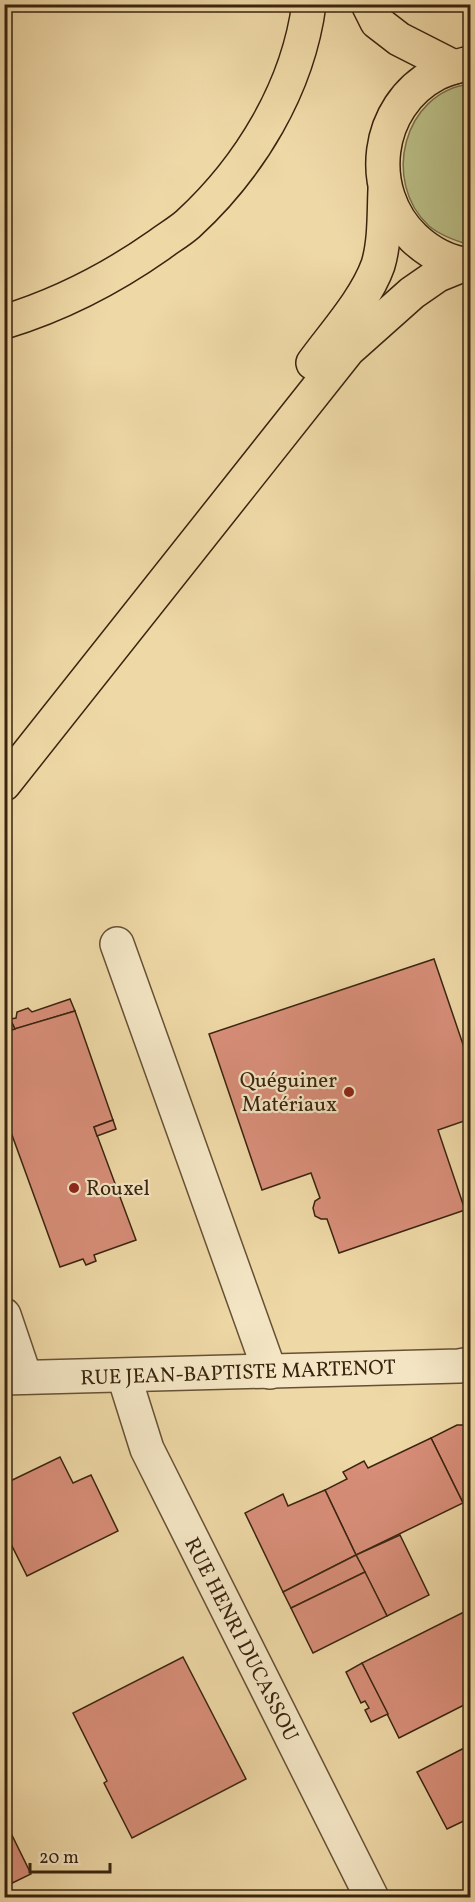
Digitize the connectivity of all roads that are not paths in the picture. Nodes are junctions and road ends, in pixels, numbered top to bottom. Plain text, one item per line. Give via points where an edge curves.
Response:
1 (309, 4) edge
2 (368, 4) edge
3 (462, 65) edge
4 (385, 190) junction
5 (468, 265) edge
6 (4, 322) edge
7 (4, 760) edge
8 (4, 784) edge
9 (117, 945) dead end
10 (4, 1315) edge
11 (471, 1364) edge
12 (270, 1372) junction
13 (124, 1376) junction
14 (15, 1378) edge
15 (372, 1898) edge

1 - 6 main road via 293,68 277,108 237,170 188,224 131,265 73,296
2 - 3 main road via 377,22 399,39
3 - 4 main road via 419,85 394,114 382,151
4 - 5 main road via 393,211 423,246 443,258
4 - 7 main road via 378,264 364,292 284,403
5 - 8 main road via 438,275 412,293 348,350
9 - 12 street
10 - 14 street
11 - 12 street, RUE JEAN-BAPTISTE MARTENOT
12 - 13 street, RUE JEAN-BAPTISTE MARTENOT
13 - 14 street, RUE JEAN-BAPTISTE MARTENOT
13 - 15 street, RUE HENRI DUCASSOU via 147,1449

